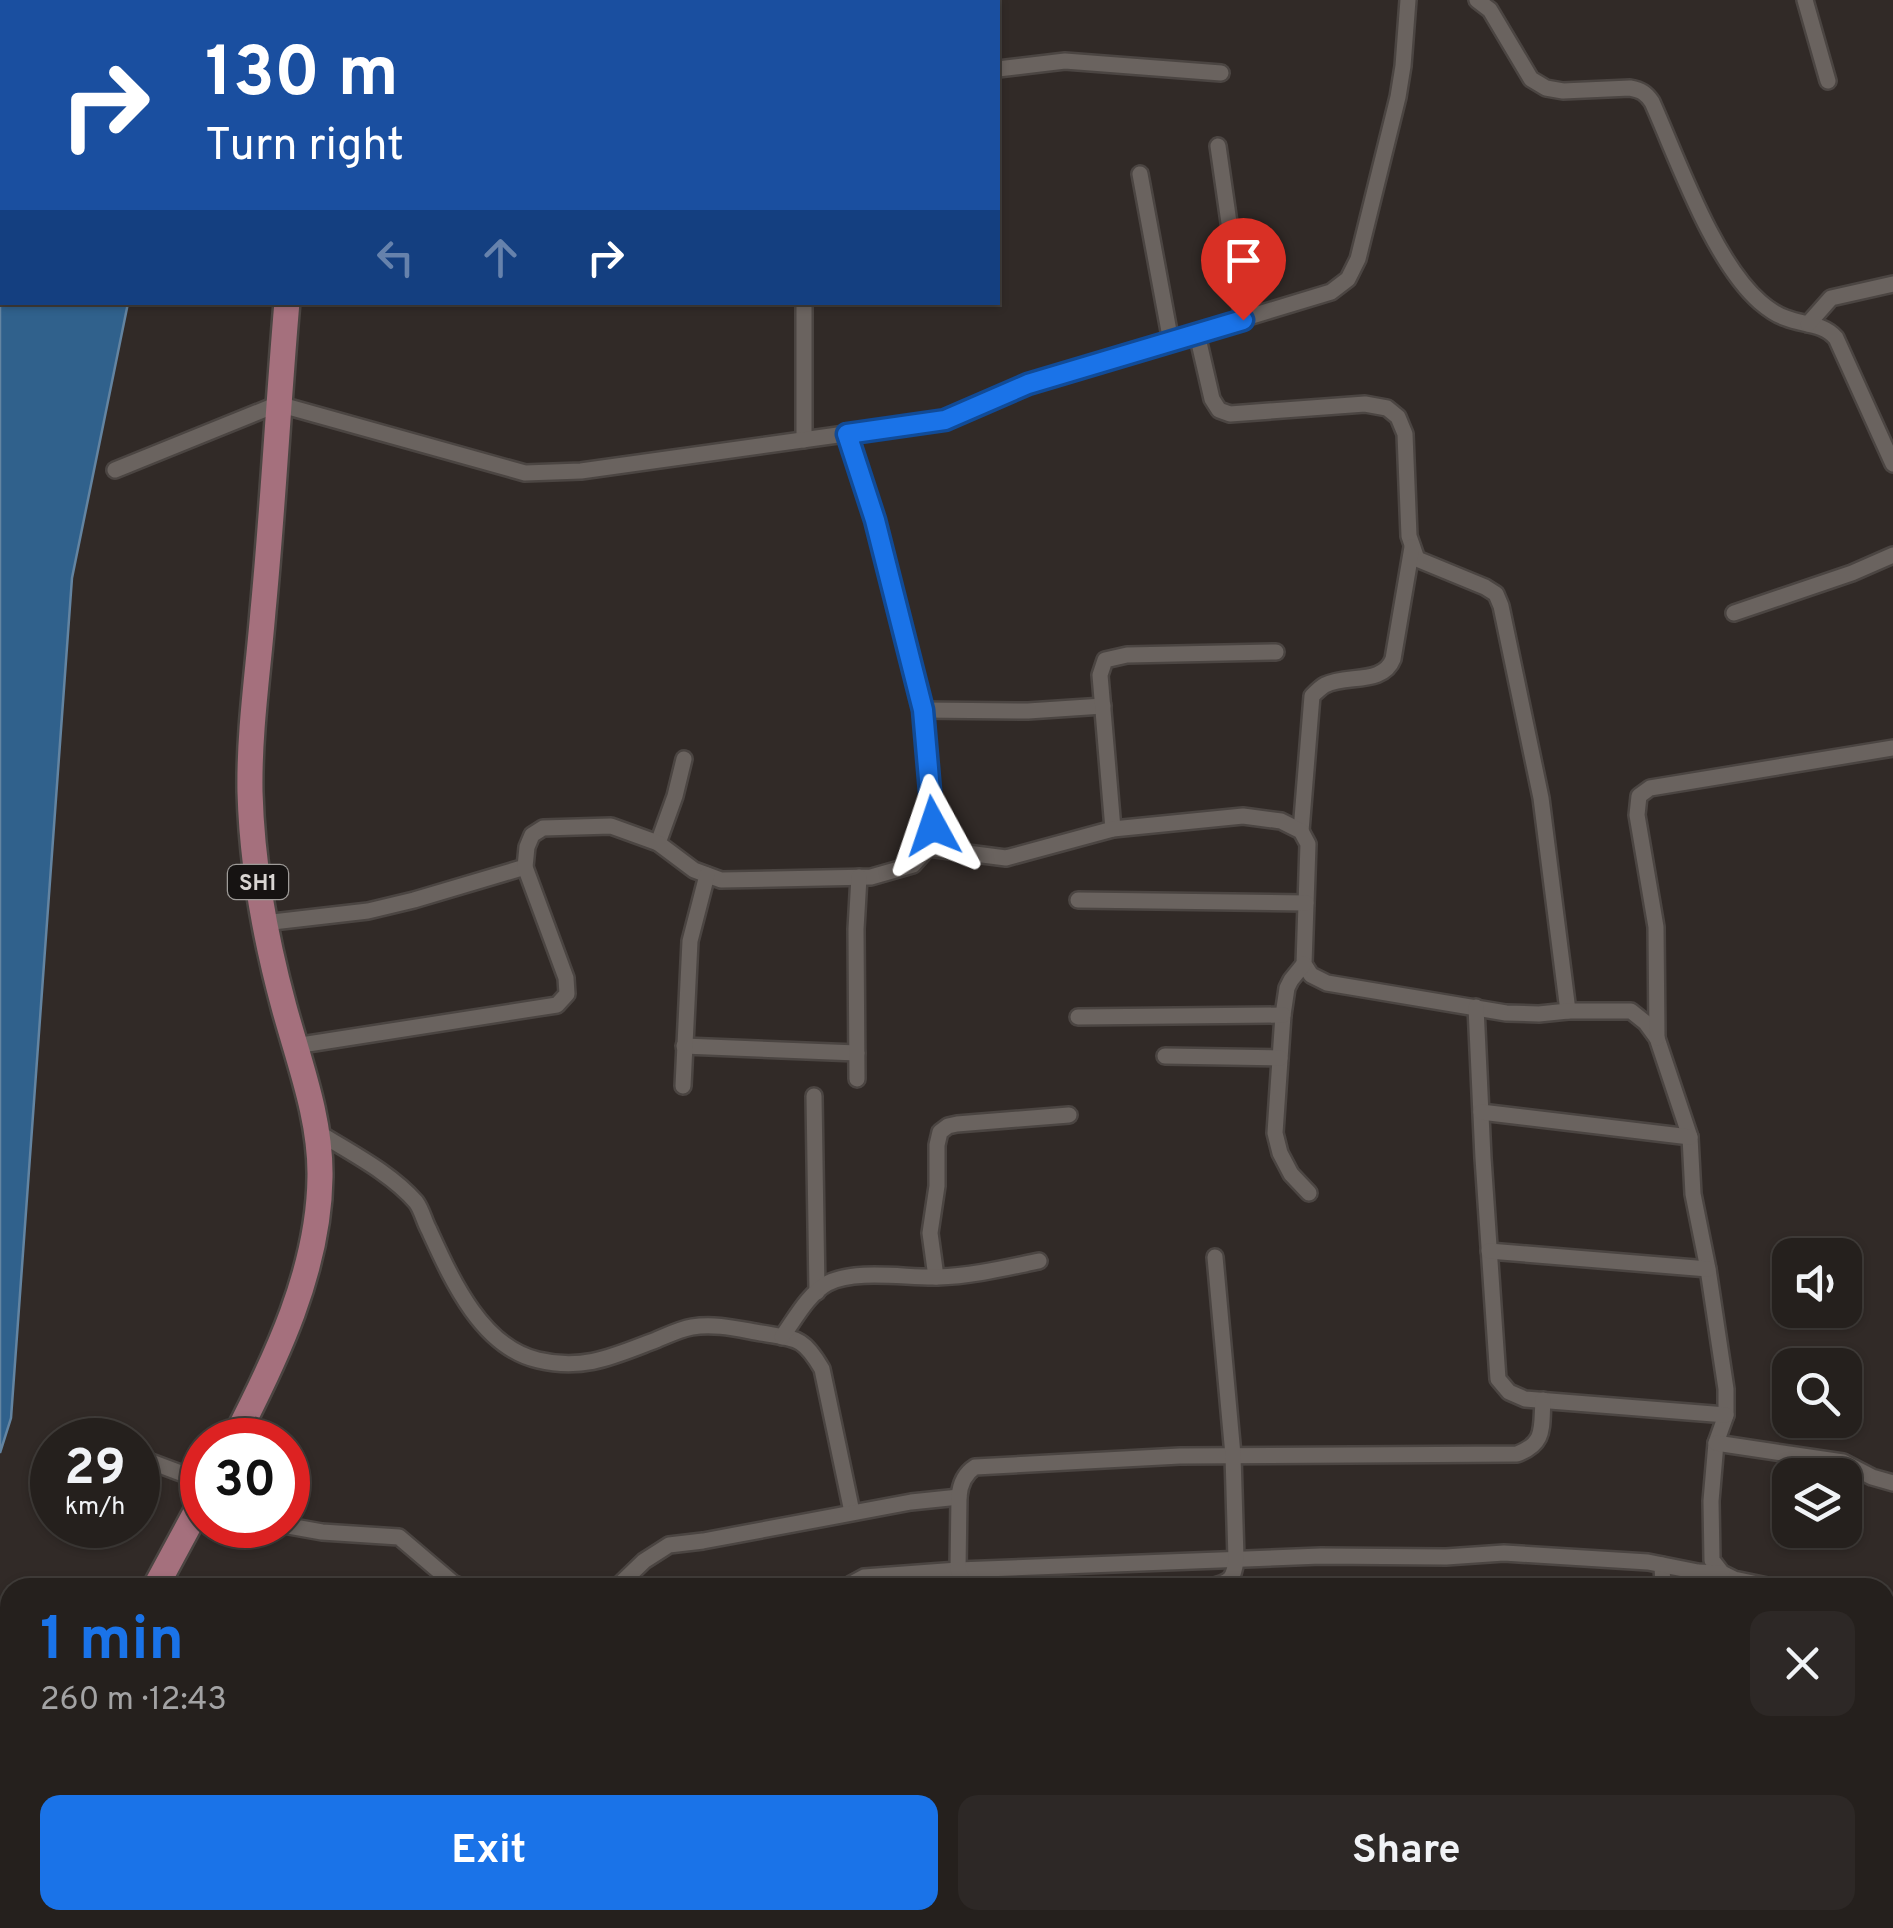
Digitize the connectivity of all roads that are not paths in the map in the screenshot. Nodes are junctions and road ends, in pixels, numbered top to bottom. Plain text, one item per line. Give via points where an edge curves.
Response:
1 (1408, 0) edge
2 (1478, 0) edge
3 (1805, 0) edge
4 (1000, 69) edge
5 (1221, 73) dead end
6 (1828, 81) dead end
7 (1218, 146) dead end
8 (1140, 174) dead end
9 (1893, 284) edge
10 (288, 305) edge
11 (804, 305) edge
12 (1243, 320) junction
13 (1808, 324) junction
14 (1197, 334) junction
15 (1171, 342) junction
16 (278, 404) junction
17 (847, 434) junction
18 (804, 440) junction
19 (1893, 464) edge
20 (115, 470) dead end
21 (1412, 547) junction
22 (1893, 555) edge
23 (1734, 613) dead end
24 (1276, 652) dead end
25 (1103, 706) junction
26 (923, 710) junction
27 (1893, 748) edge
28 (684, 760) dead end
29 (1114, 829) junction
30 (1301, 831) junction
31 (658, 843) junction
32 (928, 848) junction
33 (526, 867) junction
34 (707, 874) junction
35 (858, 877) junction
36 (1078, 900) dead end
37 (1306, 903) junction
38 (264, 922) junction
39 (1304, 964) junction
40 (1476, 1007) junction
41 (1568, 1010) junction
42 (1283, 1015) junction
43 (1078, 1017) dead end
44 (1657, 1038) junction
45 (295, 1046) junction
46 (684, 1046) junction
47 (857, 1053) junction
48 (1165, 1056) dead end
49 (1280, 1058) junction
50 (857, 1079) dead end
51 (683, 1086) dead end
52 (814, 1096) dead end
53 (1481, 1112) junction
54 (1069, 1115) dead end
55 (316, 1130) junction
56 (1690, 1137) junction
57 (1308, 1193) dead end
58 (1488, 1250) junction
59 (1215, 1257) dead end
60 (1038, 1260) dead end
61 (1708, 1268) junction
62 (936, 1277) junction
63 (817, 1292) junction
64 (782, 1336) junction
65 (1543, 1400) junction
66 (1726, 1415) junction
67 (245, 1418) edge
68 (1716, 1443) junction
69 (1233, 1456) junction
70 (1893, 1483) edge
71 (959, 1497) junction
72 (852, 1512) junction
73 (310, 1530) edge
74 (180, 1543) edge
75 (1236, 1560) junction
76 (1662, 1565) junction
77 (958, 1570) junction
78 (1722, 1573) junction
79 (160, 1578) edge
80 (447, 1578) edge
81 (626, 1578) edge
82 (864, 1578) edge
83 (962, 1578) edge
84 (1231, 1578) edge
85 (1663, 1578) edge
86 (1732, 1578) edge

1 - 12 street via 1398,97 1348,279 1332,292
2 - 13 street via 1531,79 1546,88 1647,94 1737,277 1767,308
3 - 6 street
4 - 5 street via 1065,61
7 - 12 street
8 - 15 street
9 - 13 street via 1832,298
10 - 16 main road, SH1
11 - 18 street
12 - 14 street
13 - 19 street via 1831,332 1840,344
14 - 15 street
14 - 21 street via 1219,410 1366,404 1398,417
15 - 17 street via 1028,384 945,420
16 - 18 street via 525,473 581,472
16 - 20 street
16 - 38 main road, SH1 via 252,717 252,834
17 - 18 street
17 - 26 street
21 - 30 street via 1389,669 1323,685 1312,696
21 - 41 street via 1417,559 1485,586 1501,606 1541,798
22 - 23 street
24 - 25 street via 1105,660
25 - 26 street
25 - 29 street
26 - 32 street via 933,826
27 - 44 street via 1650,788 1639,796 1656,927
28 - 31 street
29 - 30 street via 1242,816
29 - 32 street via 1006,858
30 - 37 street via 1308,844
31 - 33 street via 611,826 543,828 532,835
31 - 34 street
32 - 35 street via 912,864
33 - 38 street via 368,911
33 - 45 street via 566,978 567,994 557,1005
34 - 35 street via 721,880
34 - 46 street via 690,941
35 - 47 street
36 - 37 street
37 - 39 street
38 - 45 main road, SH1
39 - 40 street via 1326,983
39 - 42 street via 1287,988
40 - 41 street via 1506,1013
40 - 53 street
41 - 44 street via 1631,1011
42 - 43 street
42 - 49 street
44 - 56 street
45 - 55 main road, SH1
46 - 47 street
46 - 51 street
47 - 50 street
48 - 49 street
49 - 57 street via 1280,1153
52 - 63 street
53 - 56 street
53 - 58 street
54 - 62 street via 958,1124 940,1132 930,1233
55 - 64 street via 418,1205 471,1311 499,1342 534,1360 570,1366 601,1361 692,1327
55 - 67 main road, SH1 via 319,1204 306,1270
56 - 61 street
58 - 61 street
58 - 65 street via 1498,1380 1509,1392
59 - 69 street
60 - 62 street
61 - 66 street
62 - 63 street via 850,1276
63 - 64 street
64 - 72 street via 810,1349 822,1369
65 - 66 street
65 - 69 street via 1540,1437 1517,1454
66 - 68 street
68 - 70 street via 1843,1462
68 - 78 street via 1712,1560
69 - 71 street via 975,1467 966,1472
69 - 75 street
71 - 72 street
71 - 77 street
72 - 81 street via 669,1545
73 - 80 street via 399,1537
74 - 79 main road
75 - 76 street via 1504,1553
75 - 77 street
75 - 84 street
76 - 78 street
76 - 85 street
77 - 82 street
77 - 83 street
78 - 86 street

